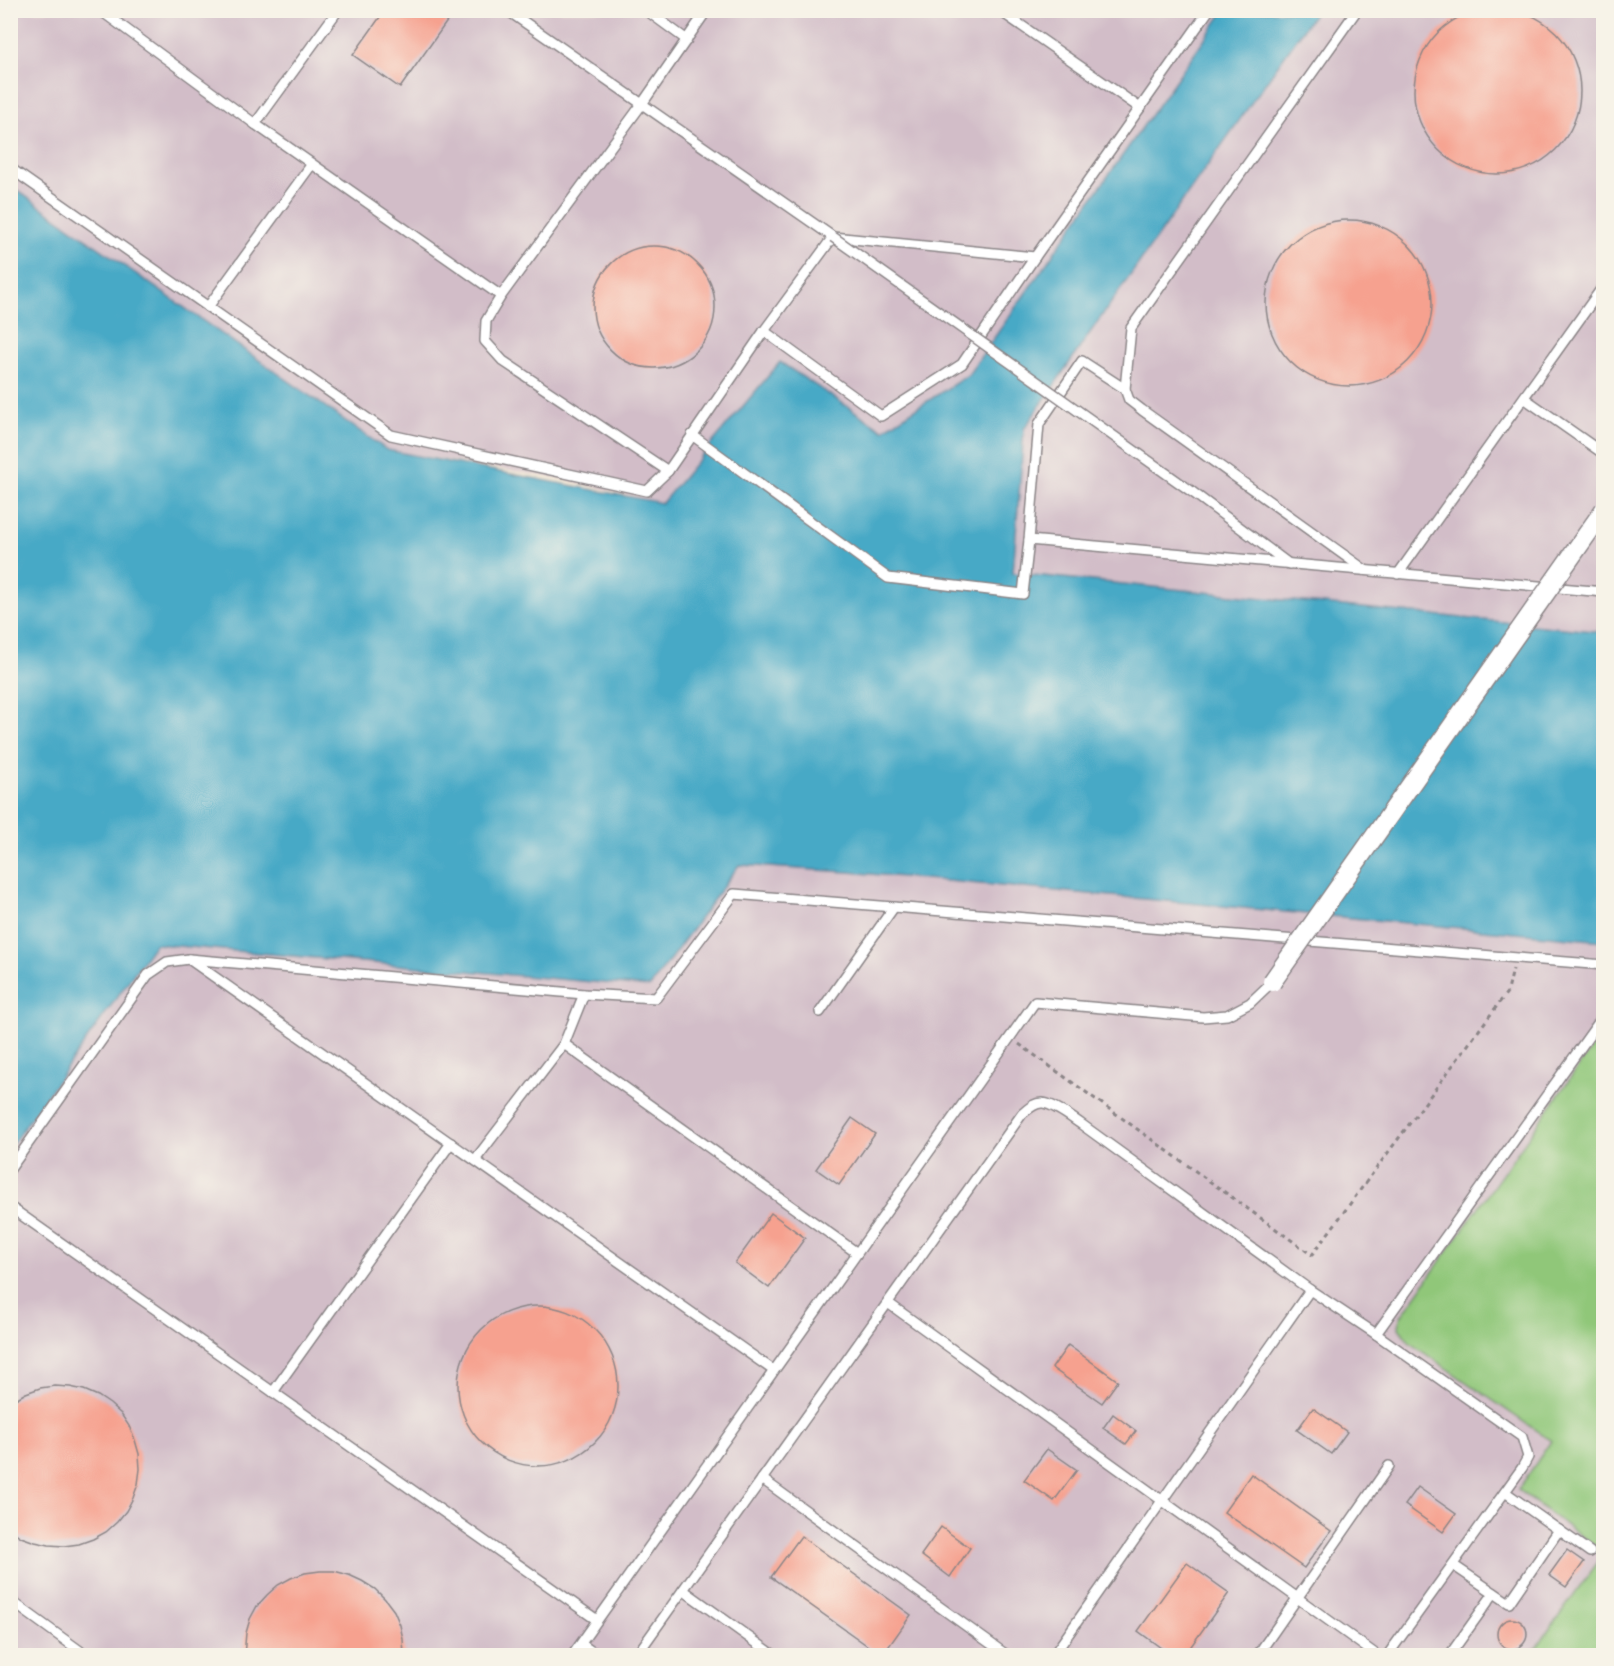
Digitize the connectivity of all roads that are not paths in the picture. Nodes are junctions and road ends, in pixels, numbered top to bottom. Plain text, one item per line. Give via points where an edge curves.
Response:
1 (100, 10) edge
2 (338, 10) edge
3 (507, 10) edge
4 (646, 10) edge
5 (707, 10) edge
6 (999, 10) edge
7 (1209, 10) edge
8 (1357, 10) edge
9 (113, 14) edge
10 (687, 40) junction
11 (642, 104) junction
12 (1140, 108) junction
13 (255, 124) junction
14 (312, 164) junction
15 (10, 168) edge
16 (833, 237) junction
17 (1035, 257) junction
18 (1604, 285) edge
19 (501, 296) junction
20 (208, 307) junction
21 (764, 332) junction
22 (1125, 389) junction
23 (1524, 398) junction
24 (692, 435) junction
25 (1604, 454) edge
26 (668, 471) junction
27 (1604, 510) edge
28 (1029, 540) junction
29 (1291, 565) junction
30 (1367, 571) junction
31 (1398, 574) junction
32 (1604, 592) edge
33 (894, 907) junction
34 (189, 959) junction
35 (1604, 965) edge
36 (1272, 982) joint
37 (584, 994) junction
38 (820, 1012) dead end
39 (1604, 1015) edge
40 (564, 1044) junction
41 (451, 1143) junction
42 (475, 1160) junction
43 (10, 1169) edge
44 (10, 1207) edge
45 (857, 1252) junction
46 (1310, 1290) junction
47 (888, 1303) junction
48 (1376, 1334) junction
49 (773, 1370) junction
50 (273, 1392) junction
51 (1389, 1466) dead end
52 (762, 1479) junction
53 (1505, 1492) junction
54 (1162, 1500) junction
55 (1559, 1530) junction
56 (1590, 1552) dead end
57 (1453, 1565) junction
58 (683, 1590) junction
59 (1494, 1593) junction
60 (1298, 1598) junction
61 (10, 1600) edge
62 (597, 1620) junction
63 (581, 1644) junction
64 (87, 1656) edge
65 (572, 1656) edge
66 (598, 1656) edge
67 (636, 1656) edge
68 (775, 1656) edge
69 (1008, 1656) edge
70 (1053, 1656) edge
71 (1257, 1656) edge
72 (1378, 1656) edge
73 (1388, 1656) edge
74 (1449, 1656) edge

1 - 9 lane
2 - 13 lane
3 - 11 lane
4 - 10 lane
5 - 10 lane
6 - 12 lane
7 - 12 lane
8 - 22 lane via 1131,328
9 - 13 lane
10 - 11 lane
11 - 16 lane
11 - 19 lane
12 - 17 lane
13 - 14 lane
14 - 19 lane
14 - 20 lane
15 - 20 lane
16 - 17 lane
16 - 21 lane
16 - 29 lane, bridge
17 - 21 lane via 962,364 881,416
18 - 23 lane
19 - 26 lane via 486,321 485,340 502,361
20 - 26 lane via 391,435 648,490
21 - 24 lane
22 - 28 lane via 1082,361 1039,424
22 - 30 lane via 1129,400 1142,410
23 - 25 lane
23 - 31 lane
24 - 26 lane
24 - 28 lane via 888,578 1023,594
27 - 36 street, bridge
28 - 29 lane
29 - 30 lane
30 - 31 lane
31 - 32 lane
33 - 35 lane
33 - 37 lane via 734,894 657,998
33 - 38 lane
34 - 37 lane
34 - 41 lane
34 - 43 lane via 167,962 148,975
36 - 45 lane via 1250,1003 1227,1015 1203,1017 1035,1002
37 - 40 lane
39 - 48 lane
40 - 42 lane
40 - 45 lane
41 - 42 lane
41 - 50 lane
42 - 49 lane
44 - 50 lane
45 - 49 lane
46 - 47 lane via 1081,1124 1043,1103 1022,1114
46 - 48 lane
46 - 54 lane
47 - 52 lane
47 - 54 lane
48 - 53 lane via 1522,1437 1528,1457
49 - 62 lane
50 - 62 lane
51 - 60 lane
52 - 58 lane
52 - 69 lane
53 - 55 lane
53 - 57 lane
54 - 60 lane
54 - 70 lane
55 - 56 lane
55 - 59 lane via 1509,1603
57 - 59 lane
57 - 73 lane
58 - 67 lane
58 - 68 lane
59 - 74 lane
60 - 71 lane
60 - 72 lane
61 - 64 lane
62 - 63 lane
63 - 65 lane
63 - 66 lane

